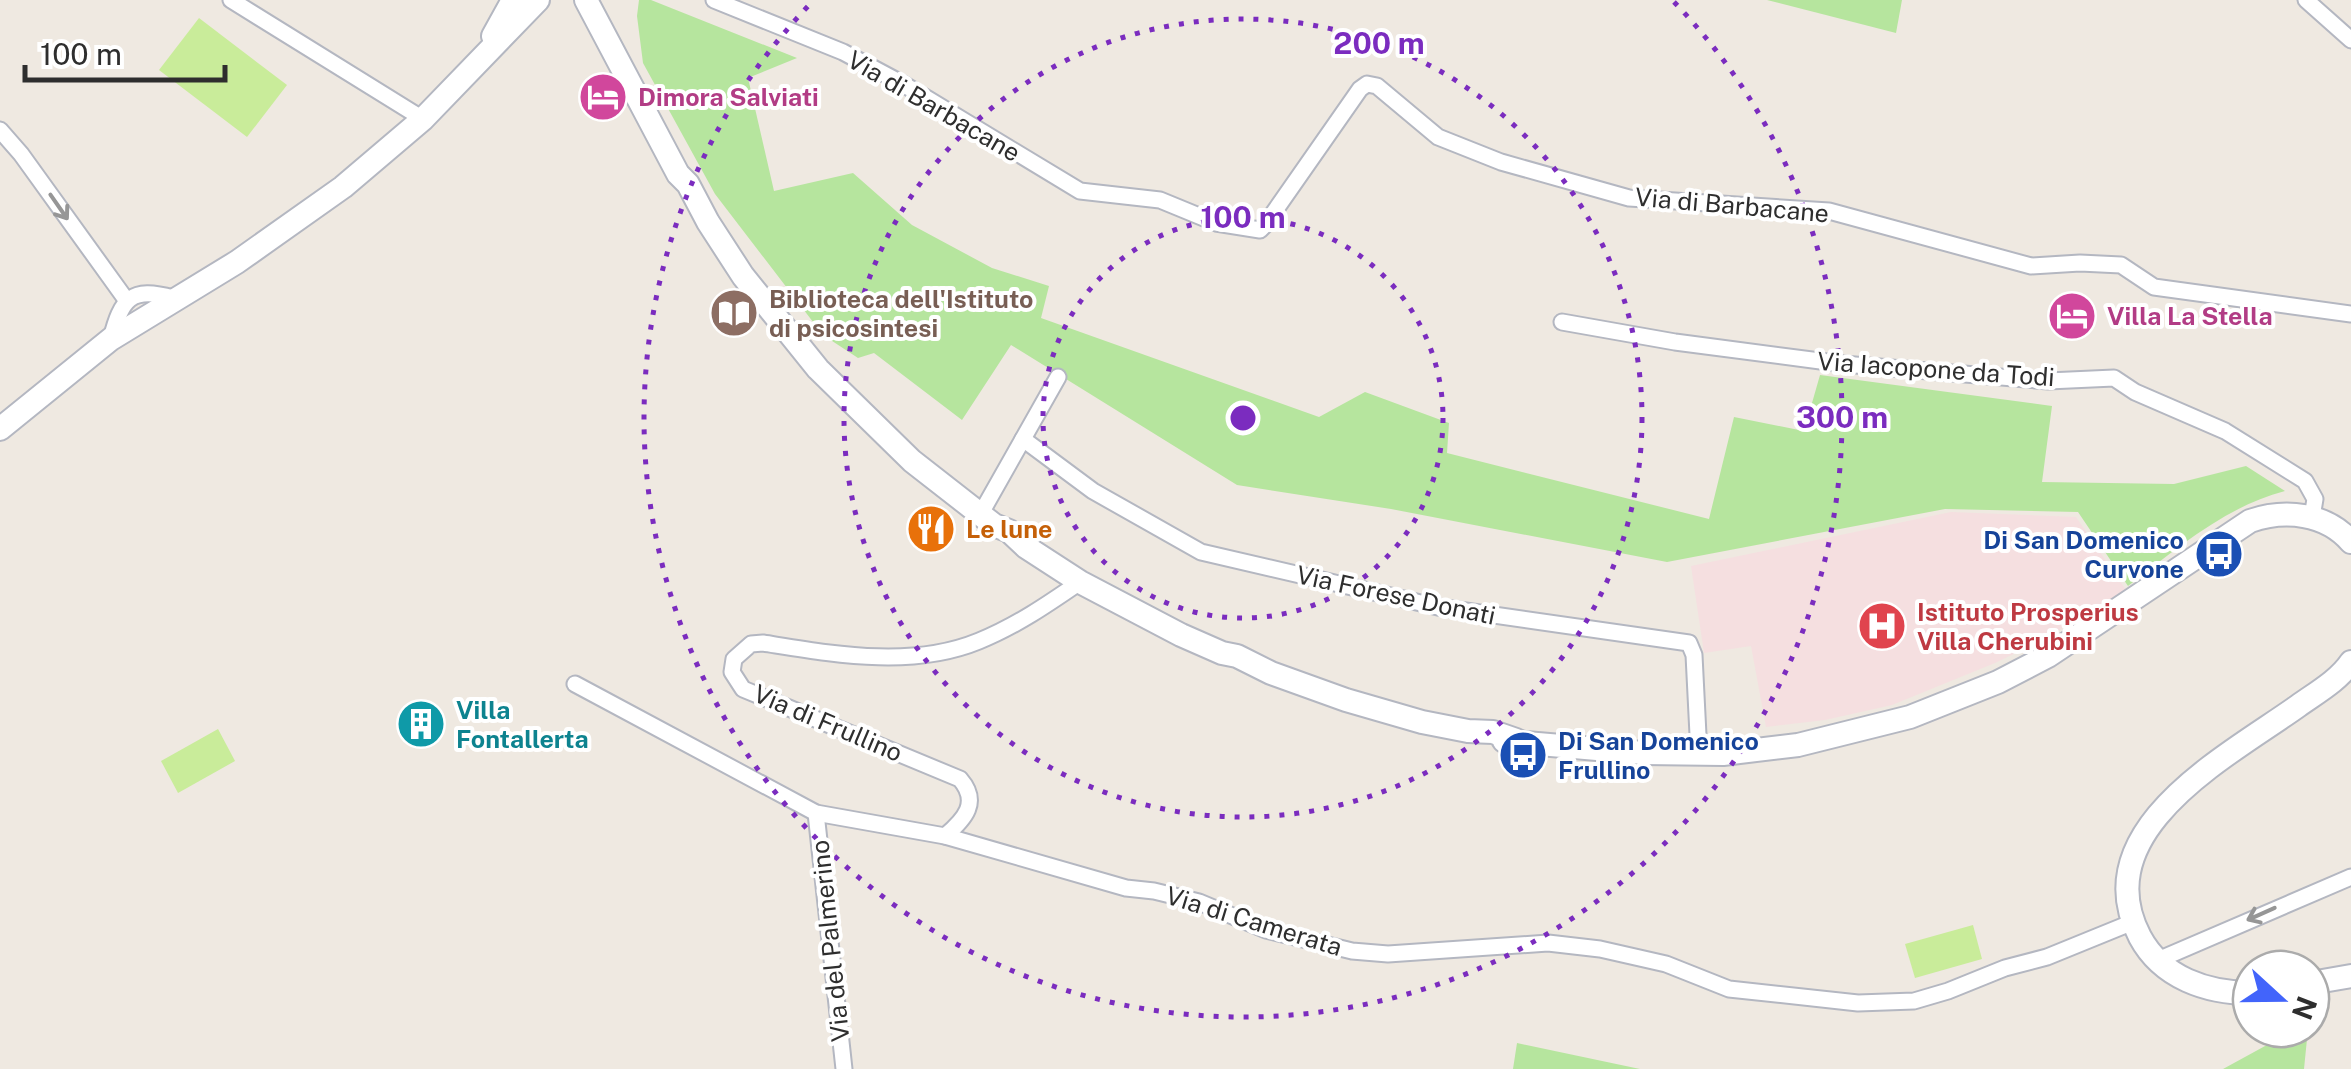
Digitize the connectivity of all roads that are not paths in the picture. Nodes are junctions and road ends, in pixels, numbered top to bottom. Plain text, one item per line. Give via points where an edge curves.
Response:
1 (231, 0) edge
2 (512, 0) edge
3 (538, 0) edge
4 (586, 0) edge
5 (595, 0) edge
6 (714, 0) edge
7 (2306, 0) edge
8 (602, 26) junction
9 (2351, 40) edge
10 (481, 56) junction
11 (422, 119) junction
12 (0, 130) edge
13 (173, 298) junction
14 (127, 300) junction
15 (2351, 314) edge
16 (1562, 322) dead end
17 (112, 338) junction
18 (1058, 377) dead end
19 (0, 428) edge
20 (1024, 439) junction
21 (2312, 517) junction
22 (989, 522) junction
23 (2351, 542) edge
24 (1070, 575) junction
25 (2351, 662) edge
26 (575, 684) dead end
27 (1700, 755) junction
28 (816, 813) junction
29 (945, 836) junction
30 (2351, 877) edge
31 (2133, 922) junction
32 (2158, 960) junction
33 (2231, 991) edge
34 (844, 1069) edge

1 - 11 street
2 - 10 main road
3 - 10 main road
4 - 8 main road
5 - 8 main road
6 - 15 street, Via di Barbacane via 844,52 1080,191 1160,200 1248,230 1265,225 1367,84 1438,136 1501,162 1630,198 1829,211 2031,266 2121,265 2154,286
7 - 9 street
8 - 22 main road via 678,174 762,302 827,379 912,461
10 - 11 main road
11 - 13 main road via 322,203
12 -> 14 street
13 - 14 street via 146,292
13 - 17 main road
14 - 17 street
16 - 21 street, Via Iacopone da Todi via 1843,364 2048,381 2114,378 2224,431 2305,481 2315,499
17 - 19 main road
18 - 20 street
20 - 22 street
20 - 27 street, Via Forese Donati via 1093,491 1201,552 1438,607 1689,643
21 - 23 main road
21 - 27 main road via 2250,521 2072,642 1941,706 1798,745
22 - 24 main road via 1004,538
24 - 27 main road via 1181,636 1346,700 1476,737
24 - 29 street, Via di Frullino via 1046,605 978,642 873,658 763,643 734,659 732,672 744,689 960,779 970,807
25 - 31 main road via 2155,815 2131,869
26 - 28 street, Via di Camerata
28 - 29 street, Via di Camerata
28 - 34 street, Via del Palmerino
29 - 31 street, Via di Camerata via 1199,902 1266,930 1352,951 1548,943 1666,964 1729,990 1858,1003 1914,1001 1948,991
30 -> 32 street
31 - 32 main road
32 - 33 main road via 2206,989

